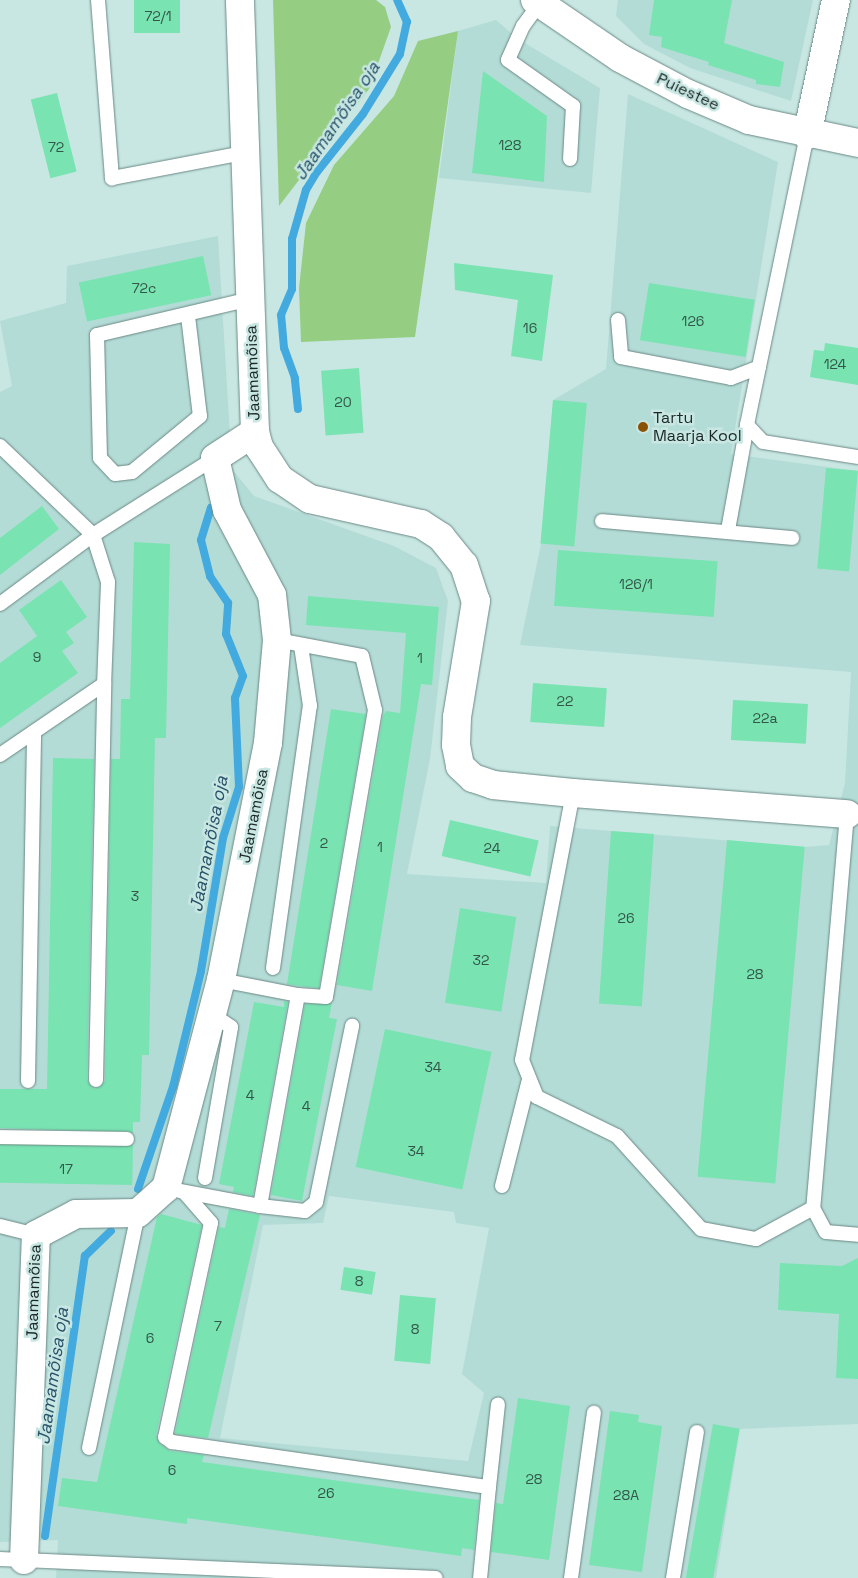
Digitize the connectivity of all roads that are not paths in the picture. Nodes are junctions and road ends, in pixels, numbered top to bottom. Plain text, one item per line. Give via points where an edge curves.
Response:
1 (98, 0) edge
2 (240, 0) edge
3 (836, 0) edge
4 (535, 1) edge
5 (807, 135) junction
6 (858, 143) edge
7 (248, 152) junction
8 (570, 159) dead end
9 (250, 299) junction
10 (188, 316) junction
11 (618, 320) dead end
12 (759, 367) junction
13 (747, 425) junction
14 (256, 432) junction
15 (0, 446) edge
16 (858, 457) edge
17 (215, 458) junction
18 (602, 521) dead end
19 (728, 530) junction
20 (93, 535) junction
21 (792, 538) dead end
22 (0, 604) edge
23 (289, 643) junction
24 (104, 684) junction
25 (34, 732) junction
26 (0, 756) edge
27 (572, 793) junction
28 (847, 814) joint
29 (273, 968) dead end
30 (221, 980) junction
31 (298, 995) junction
32 (212, 1014) junction
33 (352, 1026) dead end
34 (530, 1079) junction
35 (96, 1080) dead end
36 (28, 1081) dead end
37 (0, 1137) edge
38 (127, 1139) dead end
39 (205, 1178) dead end
40 (502, 1186) dead end
41 (175, 1190) junction
42 (260, 1206) junction
43 (813, 1208) junction
44 (138, 1213) junction
45 (1, 1229) edge
46 (36, 1235) junction
47 (858, 1235) edge
48 (498, 1404) dead end
49 (594, 1413) dead end
50 (697, 1432) dead end
51 (90, 1448) dead end
52 (489, 1487) junction
53 (12, 1560) edge
54 (142, 1572) edge
55 (436, 1578) edge
56 (480, 1578) edge
57 (571, 1578) edge
58 (673, 1578) edge

1 - 7 lane via 112,178
2 - 7 street, Jaamamõisa
3 - 5 street
4 - 5 street, Puiestee via 620,58 688,94 748,120
4 - 8 lane via 508,60 573,106
5 - 6 street, Puiestee
5 - 12 lane
7 - 9 street, Jaamamõisa
9 - 10 lane
9 - 14 street, Jaamamõisa
10 - 10 lane via 97,336 100,458 115,474 132,472 200,416
11 - 12 lane via 621,357 731,378
12 - 13 lane
13 - 16 lane via 763,442
13 - 19 lane
14 - 17 street, Jaamamõisa
14 - 27 street via 258,447 280,479 310,499 421,524 454,550 472,580 476,601 457,717 456,746 460,766 473,778 493,785
15 - 20 lane
17 - 20 lane
17 - 23 street, Jaamamõisa via 227,510 272,595
18 - 19 lane
19 - 21 lane
20 - 22 lane
20 - 24 lane via 108,582
23 - 29 lane via 310,706
23 - 30 street, Jaamamõisa
23 - 31 lane via 362,656 375,710 326,996
24 - 25 lane
24 - 35 lane
25 - 26 lane
25 - 36 lane
27 - 28 street
27 - 34 lane via 522,1060
28 - 43 lane
30 - 31 lane
30 - 32 street, Jaamamõisa
31 - 42 lane
32 - 39 lane via 231,1027
32 - 41 street, Jaamamõisa
33 - 42 lane via 316,1202 305,1211
34 - 40 lane
34 - 43 lane via 537,1097 618,1136 701,1229 756,1239
37 - 38 lane
41 - 42 lane
41 - 44 street
41 - 52 lane via 211,1223 165,1437 172,1442
43 - 47 lane via 826,1232
44 - 46 street, Jaamamõisa via 76,1214
44 - 51 lane
45 - 46 lane
46 - 53 street, Jaamamõisa
48 - 52 lane
49 - 57 lane
50 - 58 lane
52 - 56 lane
53 - 54 lane
54 - 55 lane

